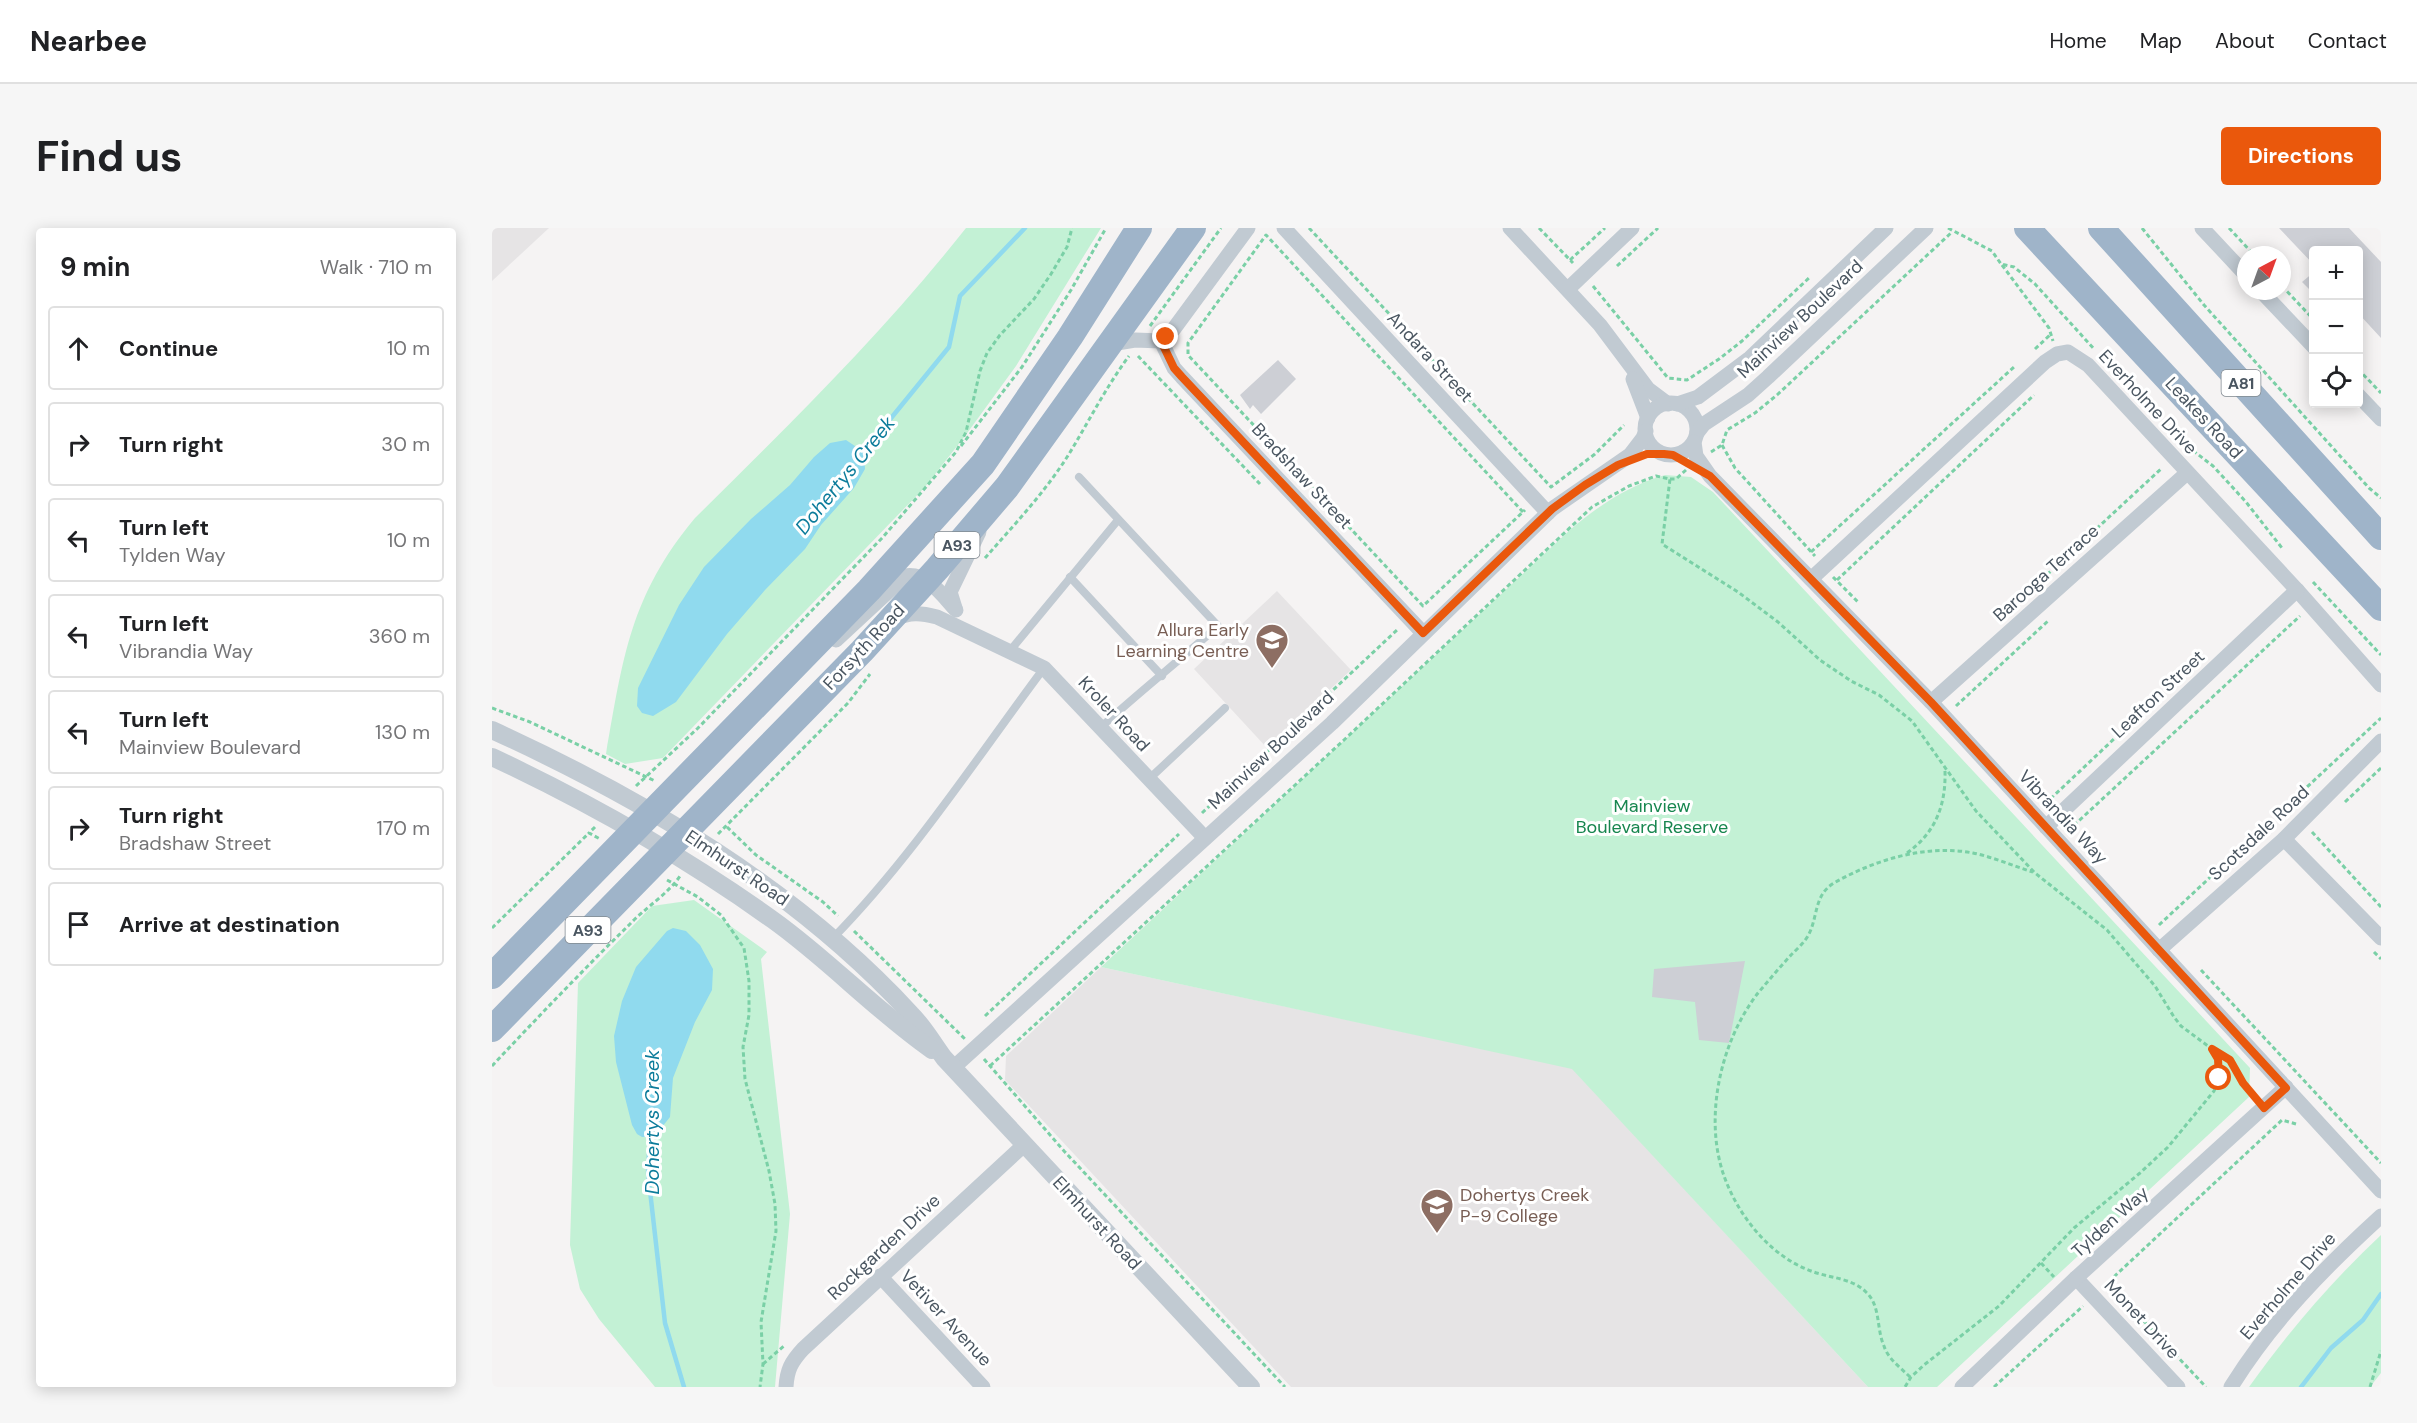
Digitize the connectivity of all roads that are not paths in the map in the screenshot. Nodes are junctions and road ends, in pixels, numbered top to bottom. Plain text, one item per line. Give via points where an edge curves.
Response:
1 (1139, 228) edge
2 (1193, 228) edge
3 (1248, 228) edge
4 (1284, 228) edge
5 (1510, 228) edge
6 (1632, 228) edge
7 (1886, 228) edge
8 (1926, 228) edge
9 (2027, 228) edge
10 (2101, 228) edge
11 (2202, 228) edge
12 (2237, 265) edge
13 (1568, 289) junction
14 (2269, 300) edge
15 (1161, 341) junction
16 (2309, 343) edge
17 (1122, 347) junction
18 (1620, 352) junction
19 (2363, 400) edge
20 (1672, 404) junction
21 (2381, 419) edge
22 (1647, 424) junction
23 (1695, 437) junction
24 (1669, 454) junction
25 (1618, 465) junction
26 (2187, 473) junction
27 (1710, 476) junction
28 (1079, 477) dead end
29 (1007, 487) junction
30 (1548, 513) junction
31 (1118, 519) junction
32 (2381, 537) edge
33 (1070, 578) junction
34 (1811, 579) junction
35 (926, 580) junction
36 (2297, 590) junction
37 (2381, 608) edge
38 (957, 610) junction
39 (889, 621) junction
40 (1423, 633) junction
41 (981, 638) junction
42 (1009, 652) junction
43 (1044, 668) junction
44 (1162, 676) junction
45 (2381, 685) edge
46 (774, 687) junction
47 (1931, 702) junction
48 (1225, 708) dead end
49 (1100, 728) junction
50 (492, 730) edge
51 (2381, 741) edge
52 (492, 757) edge
53 (1149, 779) junction
54 (651, 812) junction
55 (2046, 826) junction
56 (685, 832) junction
57 (1205, 838) junction
58 (2284, 839) junction
59 (624, 840) junction
60 (666, 850) junction
61 (2381, 938) edge
62 (832, 939) junction
63 (2159, 950) junction
64 (492, 976) edge
65 (492, 1029) edge
66 (948, 1063) junction
67 (2286, 1088) junction
68 (1024, 1145) junction
69 (2381, 1191) edge
70 (2381, 1216) edge
71 (880, 1276) junction
72 (2076, 1278) junction
73 (786, 1387) edge
74 (983, 1387) edge
75 (1251, 1387) edge
76 (1962, 1387) edge
77 (2178, 1387) edge
78 (2231, 1387) edge

1 - 46 highway, Forsyth Road / A93 via 983,464
2 - 17 highway, Forsyth Road / A93
3 - 15 street
4 - 30 street, Andara Street
5 - 13 street
6 - 13 street
7 - 20 street, Mainview Boulevard via 1750,358 1698,397
8 - 23 street, Mainview Boulevard via 1768,377 1711,418
9 - 37 highway, Leakes Road
10 - 32 highway, A81
11 - 12 street
13 - 18 street
14 - 16 street
15 - 17 street via 1135,340
15 - 40 street, Bradshaw Street via 1182,377
17 - 29 highway, Forsyth Road / A93
18 - 20 street via 1648,389
18 - 22 street via 1641,394
19 - 21 street
20 - 22 street via 1656,408
20 - 23 street via 1692,415
22 - 24 street via 1651,445
22 - 25 street, Mainview Boulevard via 1643,438
23 - 24 street via 1686,451
23 - 27 street, Vibrandia Way via 1696,456
24 - 25 street, Mainview Boulevard via 1647,454
24 - 27 street, Vibrandia Way
25 - 30 street, Mainview Boulevard
26 - 34 street, Everholme Drive via 2088,365 2072,354 2056,354
26 - 36 street, Everholme Drive
26 - 47 street, Barooga Terrace
27 - 34 street, Vibrandia Way
28 - 31 lane
29 - 35 highway, Forsyth Road / A93
29 - 38 street via 950,592
30 - 40 street, Mainview Boulevard
31 - 33 lane
31 - 44 lane via 1218,626
33 - 42 lane
33 - 44 lane
34 - 47 street, Vibrandia Way
35 - 38 street
35 - 39 highway, Forsyth Road / A93
35 - 46 street via 914,574 905,576 833,643
36 - 45 street, Everholme Drive
36 - 55 street, Leafton Street
38 - 41 street
39 - 41 street, Kroler Road via 921,613
39 - 56 highway, Forsyth Road / A93
40 - 57 street, Mainview Boulevard via 1332,723
41 - 42 street, Kroler Road
42 - 43 street, Kroler Road
43 - 49 street, Kroler Road
43 - 62 lane via 920,840
44 - 49 lane via 1149,682
46 - 54 highway, Forsyth Road / A93
47 - 55 street, Vibrandia Way
48 - 53 lane
49 - 53 street, Kroler Road
50 - 54 street, Elmhurst Road
51 - 58 street, Scotsdale Road
52 - 59 street, Elmhurst Road via 606,816
53 - 57 street, Kroler Road
54 - 56 street, Elmhurst Road
54 - 59 highway, Forsyth Road / A93
55 - 63 street, Vibrandia Way
56 - 60 highway, Forsyth Road / A93
56 - 62 street, Elmhurst Road via 790,902
57 - 66 street, Mainview Boulevard
58 - 61 street
58 - 63 street, Scotsdale Road
59 - 60 street, Elmhurst Road
59 - 64 highway, Forsyth Road / A93
60 - 65 highway, Forsyth Road / A93
60 - 66 street, Elmhurst Road via 774,921 900,1028
62 - 66 street, Elmhurst Road via 913,1015
63 - 67 street, Vibrandia Way
66 - 68 street, Elmhurst Road
67 - 69 street, Vibrandia Way
67 - 72 street, Tylden Way
68 - 71 street, Rockgarden Drive
68 - 75 street, Elmhurst Road
70 - 78 street, Everholme Drive via 2280,1319
71 - 73 street, Rockgarden Drive via 792,1361
71 - 74 street, Vetiver Avenue
72 - 76 street, Tylden Way
72 - 77 street, Monet Drive

